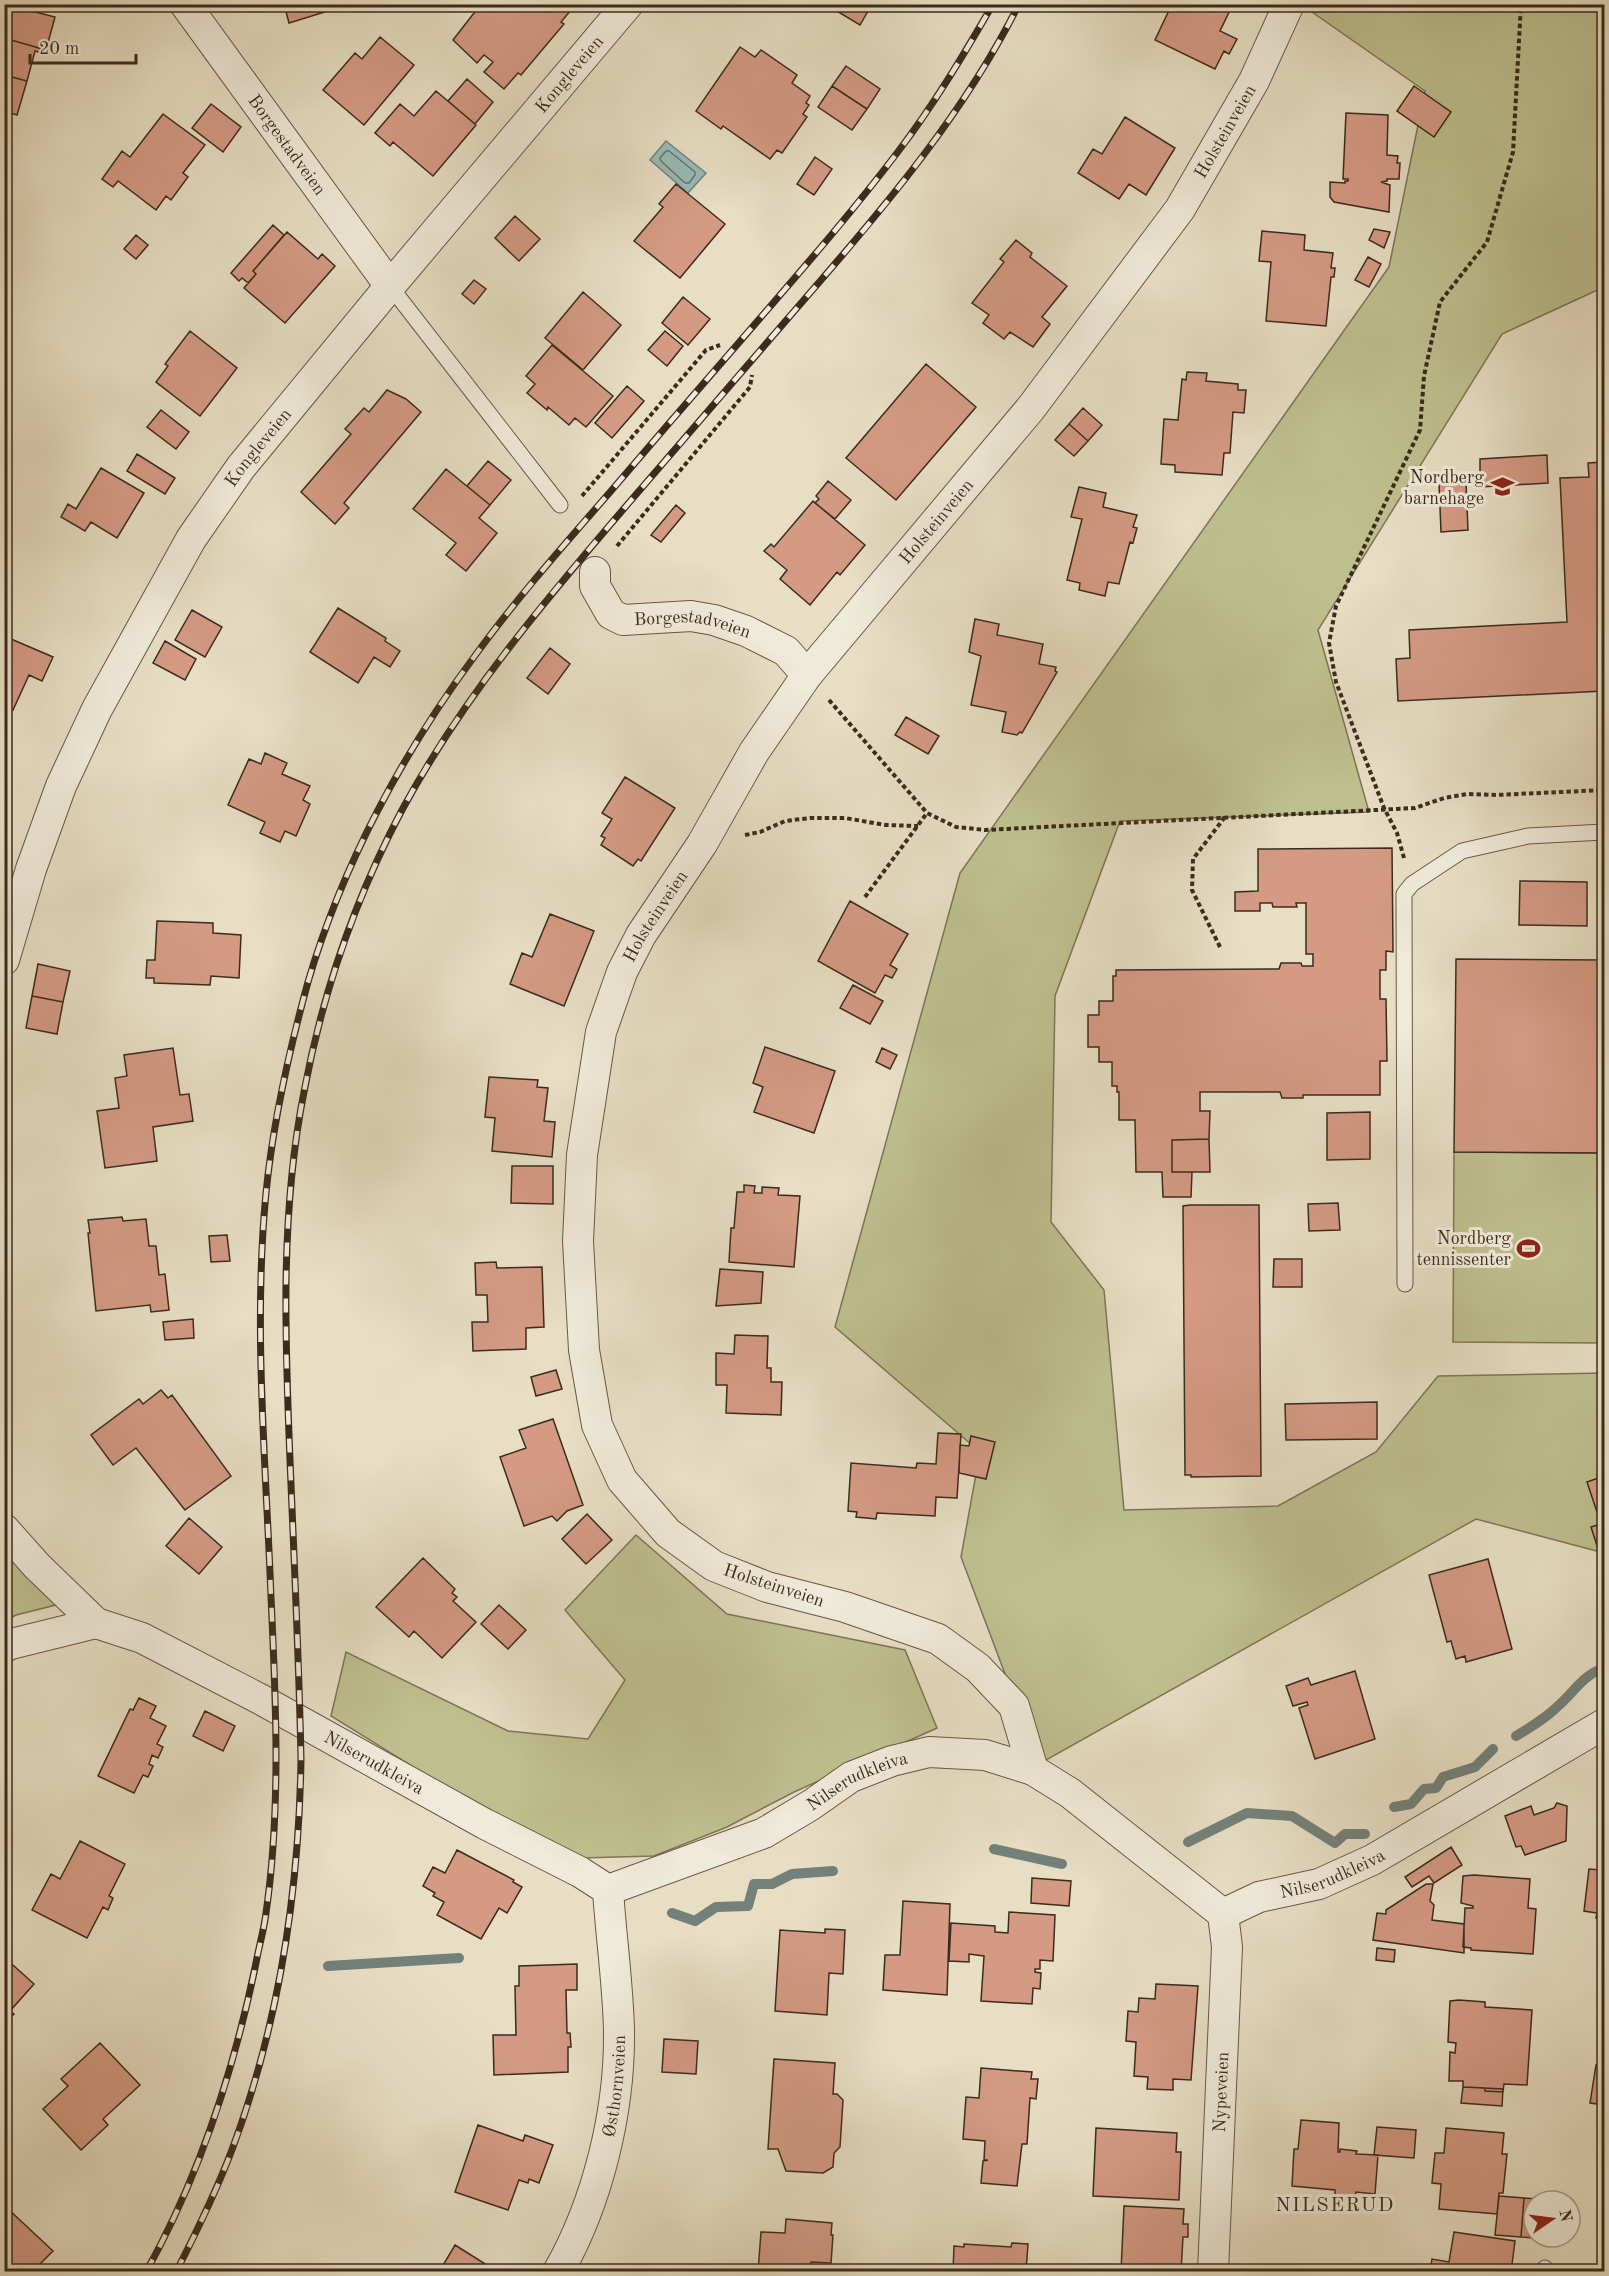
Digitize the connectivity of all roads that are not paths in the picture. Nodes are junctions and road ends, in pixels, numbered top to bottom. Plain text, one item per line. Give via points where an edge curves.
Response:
1 (185, 4) edge
2 (628, 4) edge
3 (1289, 4) edge
4 (390, 286) junction
5 (560, 506) road end
6 (595, 572) road end
7 (807, 675) junction
8 (1605, 832) edge
9 (4, 960) edge
10 (1405, 1284) dead end
11 (4, 1529) edge
12 (96, 1623) junction
13 (4, 1647) edge
14 (1605, 1724) edge
15 (1033, 1770) junction
16 (608, 1890) junction
17 (1223, 1914) junction
18 (558, 2271) edge
19 (1213, 2271) edge

1 - 4 street, Borgestadveien
2 - 4 street, Kongleveien
3 - 7 street, Holsteinveien via 1254,81 1180,209 1031,408
4 - 5 lane
4 - 9 street, Kongleveien via 241,467 186,549 97,709 61,786
6 - 7 street, Borgestadveien via 595,586 603,602 611,614 623,620 691,616 714,620 786,651
7 - 15 street, Holsteinveien via 754,752 702,844 641,935 622,972 601,1032 582,1155 578,1241 584,1350 597,1425 622,1480 668,1533 714,1566 767,1587 845,1607 938,1639 978,1668 1014,1706
8 - 10 lane via 1528,836 1462,851 1412,884 1404,894
11 - 12 street
12 - 13 street
12 - 16 street, Nilserudkleiva via 142,1638 260,1698
14 - 17 street, Nilserudkleiva via 1372,1860 1319,1884 1259,1898
15 - 16 street, Nilserudkleiva via 986,1755 929,1752 892,1761 851,1777 764,1833
15 - 17 street, Nilserudkleiva via 1071,1793
16 - 18 street, Østhornveien via 619,2033 614,2095 591,2198 575,2242
17 - 19 street, Nypeveien via 1227,1947

